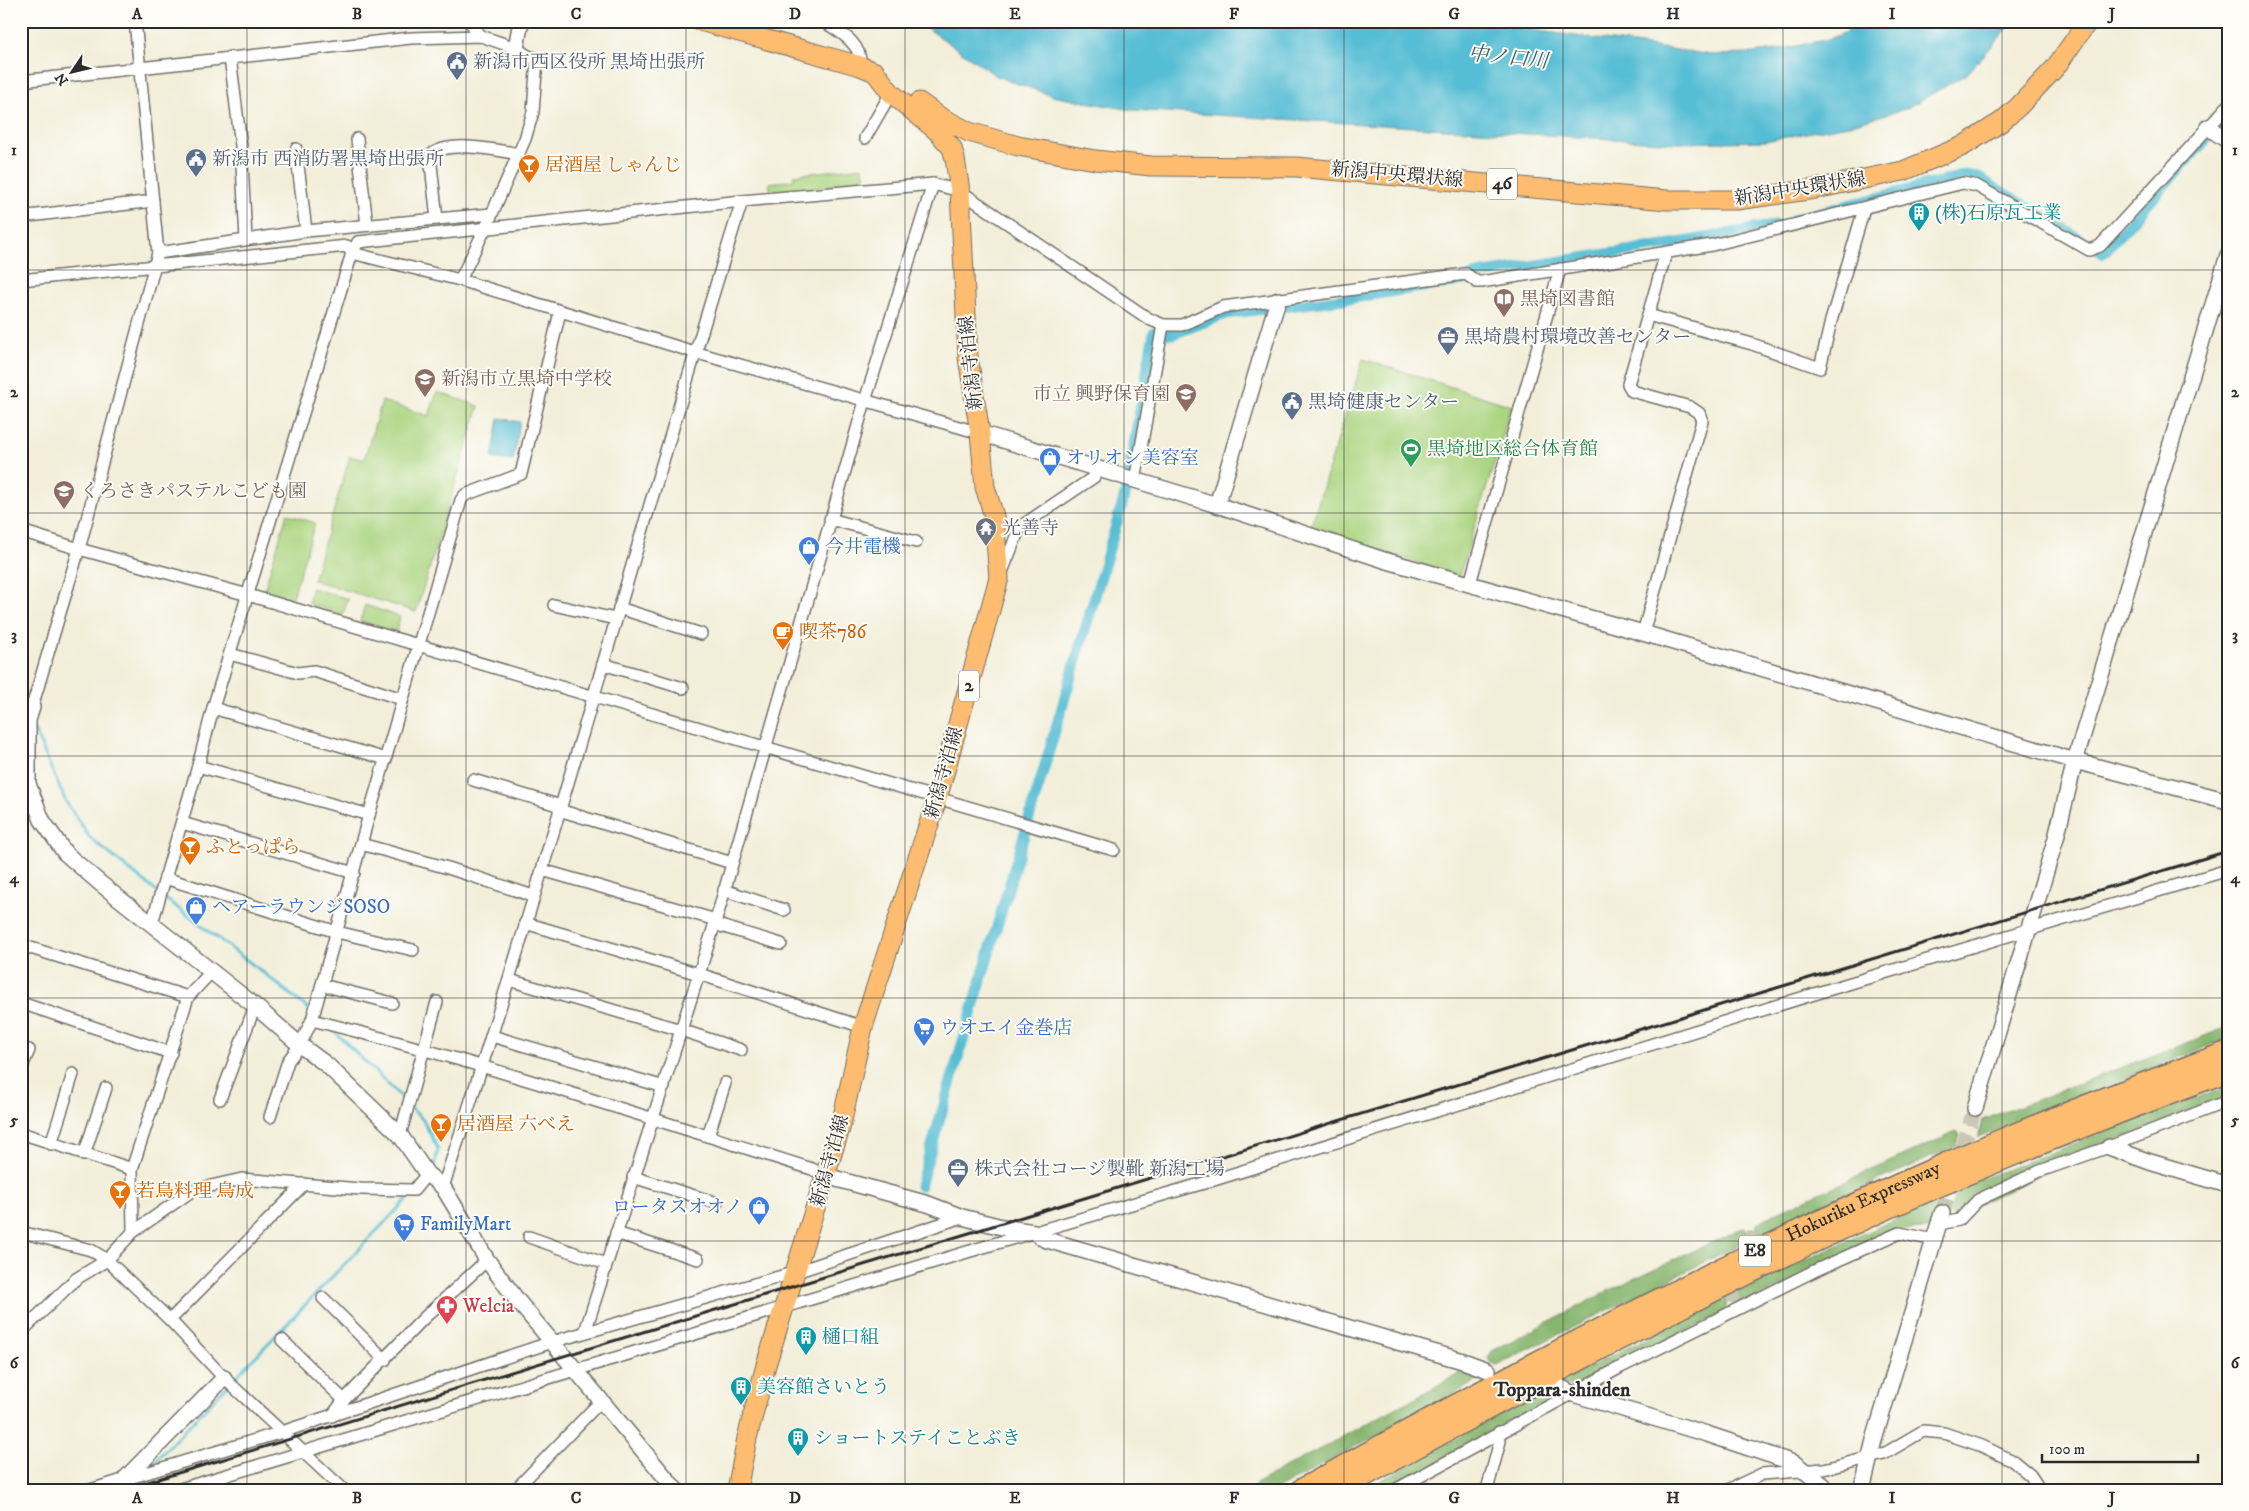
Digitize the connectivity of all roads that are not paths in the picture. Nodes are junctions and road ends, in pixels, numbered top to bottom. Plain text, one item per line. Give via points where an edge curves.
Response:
1 (135, 21) edge
2 (469, 21) edge
3 (521, 21) edge
4 (700, 21) edge
5 (823, 21) edge
6 (2088, 21) edge
7 (480, 36) junction
8 (516, 48) junction
9 (230, 57) junction
10 (140, 68) junction
11 (867, 69) junction
12 (21, 81) edge
13 (891, 93) junction
14 (2228, 106) edge
15 (2208, 128) junction
16 (865, 138) dead end
17 (357, 139) dead end
18 (2228, 141) edge
19 (296, 149) dead end
20 (519, 154) junction
21 (933, 184) junction
22 (960, 191) junction
23 (153, 201) junction
24 (742, 201) junction
25 (1864, 209) junction
26 (492, 214) junction
27 (21, 217) edge
28 (437, 219) junction
29 (367, 225) junction
30 (484, 230) junction
31 (306, 231) junction
32 (246, 238) junction
33 (158, 252) junction
34 (352, 253) junction
35 (1666, 253) junction
36 (2228, 255) edge
37 (156, 267) junction
38 (1560, 268) junction
39 (21, 280) edge
40 (460, 280) junction
41 (1278, 300) junction
42 (560, 312) junction
43 (1648, 315) junction
44 (1163, 325) junction
45 (694, 352) junction
46 (865, 401) junction
47 (980, 433) junction
48 (1097, 470) junction
49 (1135, 481) junction
50 (1217, 505) junction
51 (830, 520) junction
52 (21, 531) edge
53 (916, 542) dead end
54 (79, 550) junction
55 (999, 578) junction
56 (1470, 583) junction
57 (248, 595) junction
58 (554, 606) dead end
59 (619, 608) junction
60 (615, 619) junction
61 (1643, 633) junction
62 (701, 634) dead end
63 (418, 645) junction
64 (230, 654) junction
65 (603, 664) junction
66 (684, 688) dead end
67 (594, 696) junction
68 (402, 699) junction
69 (213, 708) junction
70 (27, 715) edge
71 (766, 747) junction
72 (386, 759) junction
73 (2075, 761) junction
74 (198, 766) junction
75 (473, 780) dead end
76 (938, 799) junction
77 (2228, 801) edge
78 (560, 808) junction
79 (368, 815) junction
80 (182, 823) junction
81 (361, 844) junction
82 (1114, 850) dead end
83 (732, 862) junction
84 (542, 870) junction
85 (2228, 870) edge
86 (354, 873) junction
87 (165, 878) junction
88 (724, 890) junction
89 (533, 896) junction
90 (784, 910) dead end
91 (715, 922) junction
92 (152, 923) junction
93 (525, 923) junction
94 (2027, 930) junction
95 (337, 932) junction
96 (781, 944) dead end
97 (21, 946) edge
98 (413, 950) dead end
99 (211, 972) junction
100 (699, 974) junction
101 (509, 980) junction
102 (322, 985) junction
103 (188, 997) junction
104 (437, 1002) dead end
105 (21, 1003) edge
106 (392, 1003) dead end
107 (255, 1006) junction
108 (312, 1020) junction
109 (864, 1027) junction
110 (680, 1030) junction
111 (492, 1036) junction
112 (300, 1046) junction
113 (28, 1050) dead end
114 (423, 1050) junction
115 (741, 1050) dead end
116 (2228, 1052) edge
117 (171, 1054) junction
118 (22, 1067) edge
119 (482, 1067) junction
120 (2228, 1072) edge
121 (73, 1074) dead end
122 (725, 1083) dead end
123 (664, 1086) junction
124 (106, 1088) dead end
125 (220, 1098) dead end
126 (2228, 1101) edge
127 (1975, 1108) tunnel mouth
128 (270, 1117) dead end
129 (651, 1118) junction
130 (21, 1134) edge
131 (400, 1135) junction
132 (708, 1136) junction
133 (51, 1144) junction
134 (2109, 1147) junction
135 (84, 1155) junction
136 (132, 1169) junction
137 (427, 1174) junction
138 (826, 1176) junction
139 (633, 1177) junction
140 (304, 1184) junction
141 (2228, 1185) edge
142 (442, 1187) junction
143 (717, 1203) dead end
144 (962, 1217) junction
145 (1940, 1218) joint
146 (21, 1232) edge
147 (133, 1232) junction
148 (1034, 1232) junction
149 (616, 1233) junction
150 (529, 1237) dead end
151 (1935, 1240) junction
152 (698, 1259) dead end
153 (107, 1260) junction
154 (487, 1260) junction
155 (606, 1264) junction
156 (796, 1272) junction
157 (323, 1298) dead end
158 (785, 1308) junction
159 (170, 1320) junction
160 (21, 1332) edge
161 (585, 1332) junction
162 (282, 1340) dead end
163 (552, 1342) junction
164 (384, 1360) junction
165 (1488, 1370) dead end
166 (575, 1371) junction
167 (224, 1378) junction
168 (1566, 1390) junction
169 (344, 1400) junction
170 (601, 1401) junction
171 (332, 1416) junction
172 (282, 1432) junction
173 (1499, 1432) junction
174 (303, 1452) junction
175 (1869, 1459) junction
176 (1804, 1471) junction
177 (125, 1479) junction
178 (90, 1490) edge
179 (114, 1490) edge
180 (177, 1490) edge
181 (344, 1490) edge
182 (515, 1490) edge
183 (676, 1490) edge
184 (737, 1490) edge
185 (1301, 1490) edge
186 (1338, 1490) edge
187 (1395, 1490) edge
188 (1487, 1490) edge
189 (1728, 1490) edge
190 (1825, 1490) edge
191 (1862, 1490) edge
192 (2040, 1490) edge

1 - 10 street
2 - 7 street
3 - 8 street
4 - 11 main road
5 - 11 street via 851,40
6 - 11 main road, 新潟中央環状線 / 46 via 2055,68 2018,107 1963,146 1895,173 1737,200 1667,200 1296,166 1151,166 1095,160 1018,146 969,132 929,110 901,87
7 - 8 street
7 - 9 street via 411,38
8 - 20 street via 537,59 533,112
9 - 10 street
9 - 32 street via 241,146
10 - 12 street
10 - 23 street
11 - 13 main road, 新潟寺泊線 / 2
13 - 16 street
13 - 22 main road, 新潟寺泊線 / 2 via 937,131 952,148
14 - 15 street
15 - 18 street
15 - 25 street via 2100,246 2089,250 1970,184 1963,183
17 - 29 street
19 - 31 street
20 - 26 street
20 - 28 street via 470,146 435,151 430,156
21 - 22 street
21 - 24 street
21 - 46 street
22 - 44 street via 1149,319
22 - 47 main road, 新潟寺泊線 / 2 via 968,358
23 - 27 street
23 - 33 street
24 - 30 street
24 - 45 street
25 - 35 street
25 - 43 street via 1820,368 1752,344
26 - 28 street
26 - 30 street
28 - 29 street
29 - 31 street
30 - 34 street via 358,242
30 - 40 street
31 - 32 street
32 - 33 street
33 - 37 street
34 - 37 street via 347,246
34 - 40 street
34 - 57 street
35 - 38 street
35 - 43 street
36 - 73 street
37 - 39 street
37 - 54 street
38 - 41 street via 1481,282 1466,274
38 - 56 street
40 - 42 street
41 - 44 street via 1223,307 1182,325
41 - 50 street
42 - 45 street
42 - 63 street via 521,474 465,495 461,500
43 - 61 street via 1628,384 1632,391 1690,407 1700,413 1702,421
44 - 49 street
45 - 46 street
45 - 59 street
46 - 47 street
46 - 51 street
47 - 48 street
47 - 55 main road, 新潟寺泊線 / 2 via 985,487 994,516
48 - 49 street
48 - 55 street via 1094,477 1020,527
49 - 50 street
50 - 56 street via 1384,560
51 - 53 street
51 - 71 street
52 - 54 street
54 - 57 street
54 - 70 street
55 - 76 main road, 新潟寺泊線 / 2
56 - 61 street
57 - 63 street
57 - 64 street
58 - 60 street
59 - 60 street
59 - 62 street
60 - 65 street
61 - 73 street
63 - 67 street
63 - 68 street
64 - 68 street via 298,673 314,671
64 - 69 street
65 - 66 street
65 - 67 street
67 - 71 street
67 - 78 street
68 - 72 street
69 - 72 street
69 - 74 street
70 - 92 street via 28,784 42,820 65,853
71 - 76 street
71 - 83 street
72 - 79 street
73 - 77 street
73 - 94 street via 2056,838
74 - 79 street
74 - 80 street
75 - 78 street
76 - 82 street
76 - 109 main road, 新潟寺泊線 / 2
78 - 83 street
78 - 84 street
79 - 81 street
80 - 86 street
80 - 87 street
81 - 86 street
81 - 89 street
83 - 88 street
84 - 89 street
84 - 91 street
85 - 94 street
86 - 95 street
87 - 92 street
87 - 95 street
88 - 90 street
88 - 91 street
89 - 93 street
91 - 96 street
91 - 100 street
92 - 99 street
93 - 100 street
93 - 101 street
94 - 127 street
94 - 148 street via 1204,1183
95 - 98 street
95 - 102 street
97 - 103 street
99 - 103 street
99 - 107 street
100 - 109 street
100 - 110 street
101 - 110 street
101 - 111 street
102 - 106 street
102 - 108 street
103 - 117 street
104 - 114 street
105 - 117 street
107 - 112 street
107 - 125 street
108 - 112 street
108 - 114 street
109 - 138 main road, 新潟寺泊線 / 2
110 - 115 street
110 - 123 street
111 - 119 street
111 - 123 street
112 - 128 street via 288,1061
112 - 131 street via 328,1066
113 - 118 street
114 - 119 street
114 - 131 street
116 - 185 highway, Hokuriku Expressway / E8 via 1964,1156 1772,1243 1578,1340
117 - 136 street
119 - 129 street
119 - 142 street
120 - 186 highway, Hokuriku Expressway / E8 via 2049,1139 1781,1258 1592,1353
121 - 133 street
122 - 132 street
123 - 129 street
124 - 135 street
126 - 134 street
129 - 132 street
129 - 139 street
130 - 133 street
131 - 137 street
132 - 138 street
133 - 135 street
134 - 141 street
134 - 145 street via 2004,1187 1978,1200 1959,1220
135 - 136 street
136 - 147 street
137 - 140 street via 414,1190 360,1190
137 - 142 street
138 - 144 street via 928,1204
138 - 156 main road, 新潟寺泊線 / 2
139 - 143 street
139 - 149 street
140 - 147 street via 242,1179 193,1190
140 - 159 street
142 - 154 street
144 - 148 street
144 - 156 street
145 - 151 street
146 - 153 street via 91,1250
147 - 153 street
148 - 158 street
148 - 165 street via 1044,1239 1463,1360
149 - 152 street
149 - 155 street
150 - 155 street
151 - 168 street via 1899,1233 1814,1271 1621,1367
151 - 175 street
153 - 159 street
153 - 160 street via 76,1279
154 - 163 street
154 - 164 street
155 - 161 street
156 - 158 main road, 新潟寺泊線 / 2
156 - 161 street
157 - 164 street
158 - 166 street
158 - 184 main road, 新潟寺泊線 / 2 via 747,1438
159 - 167 street
161 - 163 street
162 - 169 street
163 - 166 street
163 - 171 street
164 - 169 street
166 - 170 street
166 - 174 street
167 - 172 street
167 - 177 street
168 - 173 street
168 - 176 street via 1777,1457
169 - 171 street
170 - 182 street
170 - 183 street
171 - 172 street
172 - 174 street
172 - 177 street
173 - 187 street
173 - 188 street via 1500,1441
174 - 180 street
174 - 181 street
175 - 176 street
175 - 191 street
175 - 192 street via 1923,1431 1944,1433 2013,1461 2030,1475
176 - 189 street via 1762,1474
176 - 190 street
177 - 178 street
177 - 179 street

